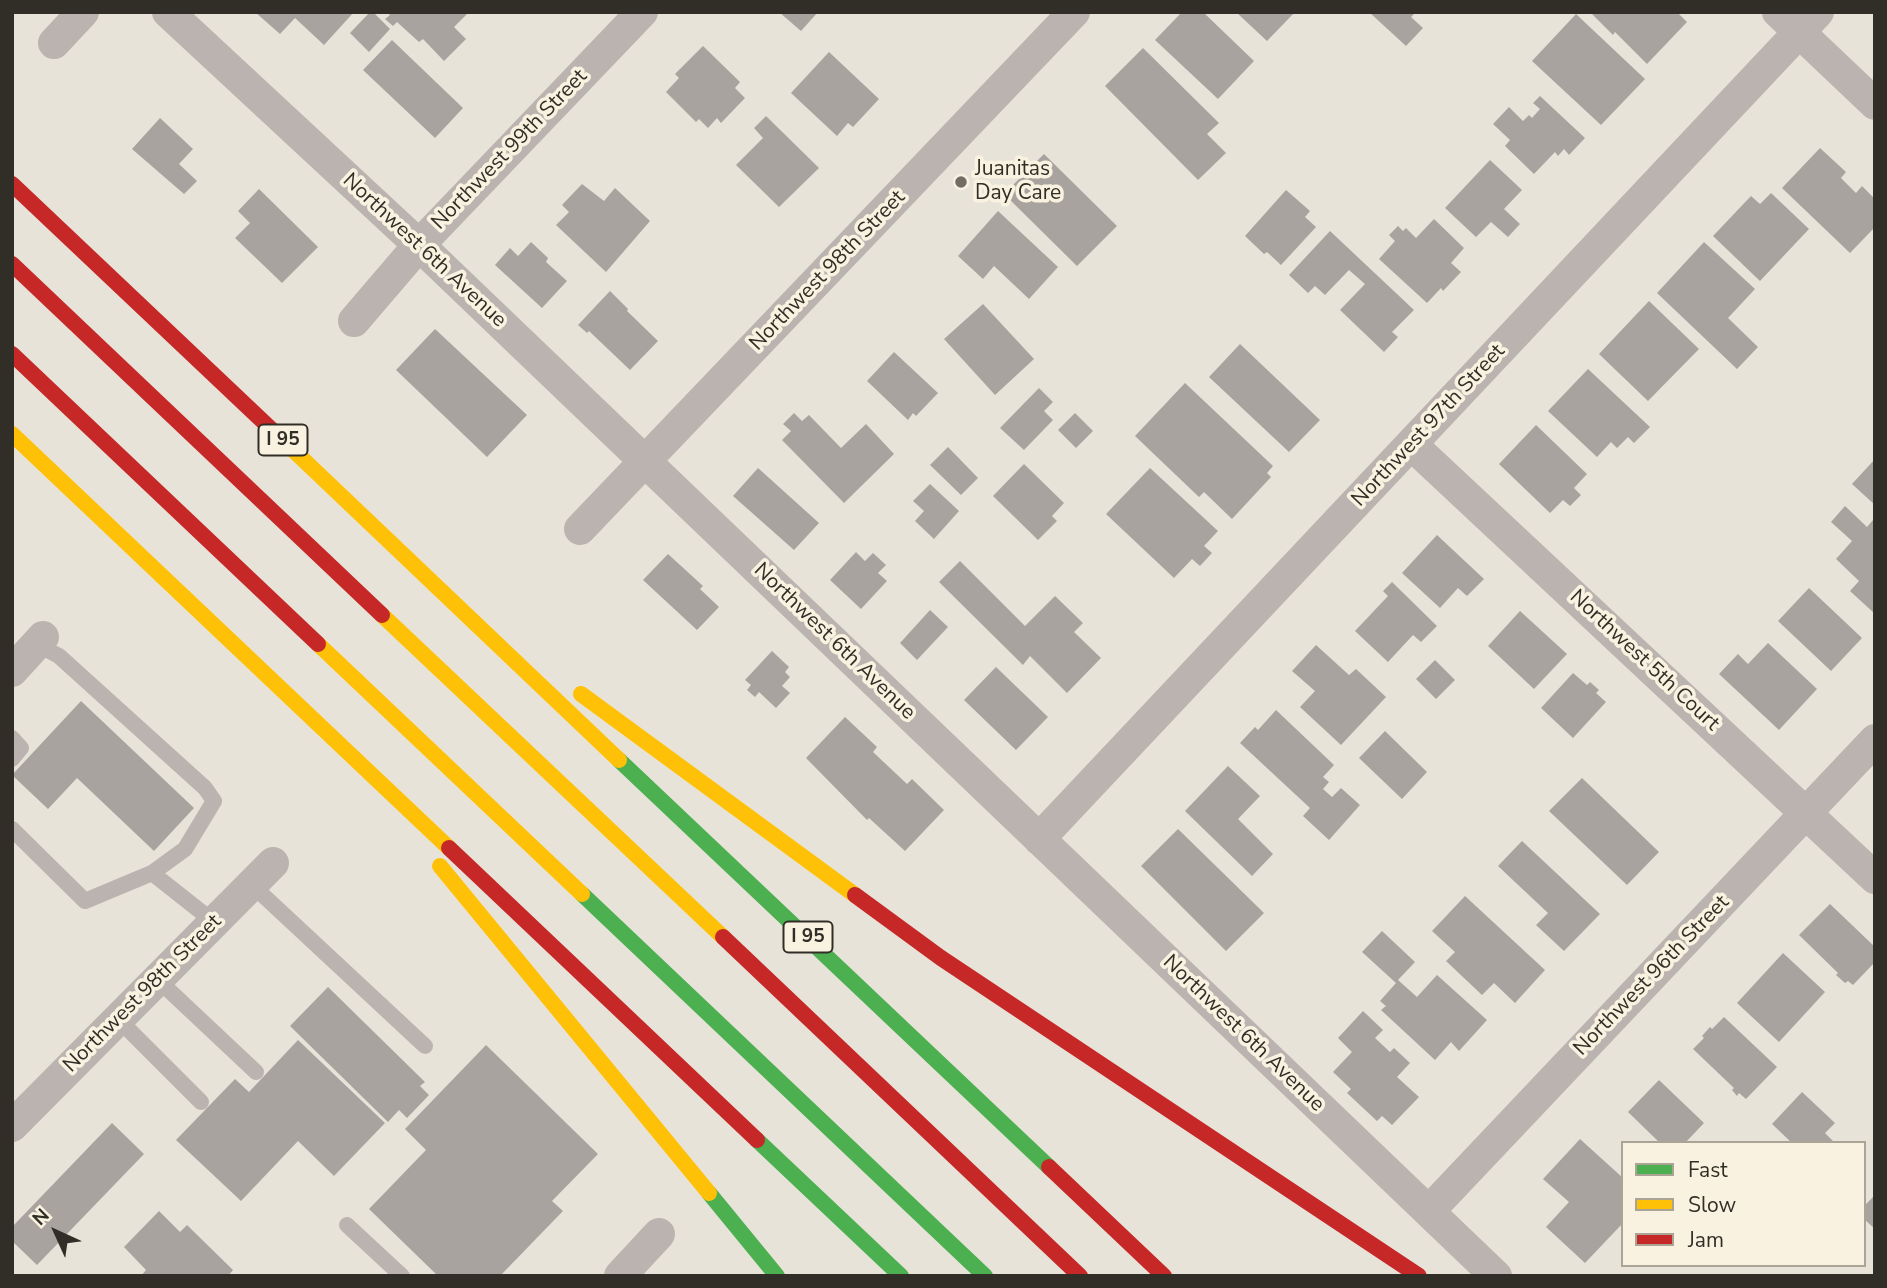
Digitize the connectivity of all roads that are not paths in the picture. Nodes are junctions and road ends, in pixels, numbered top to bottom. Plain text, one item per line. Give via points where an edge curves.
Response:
1 (83, 12) edge
2 (168, 12) edge
3 (642, 12) edge
4 (1074, 12) edge
5 (1798, 19) edge
6 (54, 43) dead end
7 (1875, 104) edge
8 (17, 177) edge
9 (419, 245) junction
10 (12, 264) edge
11 (354, 321) dead end
12 (12, 354) edge
13 (12, 434) edge
14 (1412, 445) junction
15 (644, 460) junction
16 (580, 529) dead end
17 (451, 599) junction
18 (39, 640) joint
19 (540, 664) dead end
20 (12, 671) edge
21 (563, 681) dead end
22 (321, 726) junction
23 (12, 738) edge
24 (1875, 740) edge
25 (12, 759) edge
26 (1807, 813) junction
27 (12, 830) edge
28 (1039, 839) junction
29 (152, 873) junction
30 (262, 873) joint
31 (1875, 878) edge
32 (214, 922) junction
33 (157, 979) junction
34 (118, 1019) junction
35 (425, 1046) dead end
36 (256, 1072) dead end
37 (201, 1102) dead end
38 (12, 1126) edge
39 (1429, 1211) junction
40 (347, 1225) dead end
41 (659, 1234) dead end
42 (402, 1276) edge
43 (620, 1276) edge
44 (776, 1276) edge
45 (901, 1276) edge
46 (985, 1276) edge
47 (1080, 1276) edge
48 (1164, 1276) edge
49 (1419, 1276) edge
50 (1496, 1276) edge

1 - 6 street
2 - 9 street, Northwest 6th Avenue
3 - 9 street, Northwest 99th Street
4 - 15 street, Northwest 98th Street
5 - 7 street
5 - 14 street, Northwest 97th Street
8 - 17 highway, I 95 via 114,281
9 - 11 street, Northwest 99th Street
9 - 15 street, Northwest 6th Avenue
10 - 47 highway
12 - 46 highway
13 - 22 highway
14 - 26 street, Northwest 5th Court
14 - 28 street, Northwest 97th Street
15 - 16 street, Northwest 98th Street
15 - 28 street, Northwest 6th Avenue
17 - 19 highway
17 - 48 highway, I 95
18 - 20 street
18 - 29 lane via 214,801 185,849
21 - 49 highway via 942,958
22 - 44 highway
22 - 45 highway
23 - 25 lane via 21,748
24 - 26 street, Northwest 96th Street
26 - 31 street, Northwest 5th Court
26 - 39 street, Northwest 96th Street
27 - 29 lane via 85,901
28 - 39 street, Northwest 6th Avenue
29 - 32 lane
30 - 32 street, Northwest 98th Street
30 - 35 lane
32 - 33 street, Northwest 98th Street
33 - 34 street, Northwest 98th Street
33 - 36 lane
34 - 37 lane
34 - 38 street, Northwest 98th Street
39 - 50 street, Northwest 6th Avenue
40 - 42 lane
41 - 43 street

